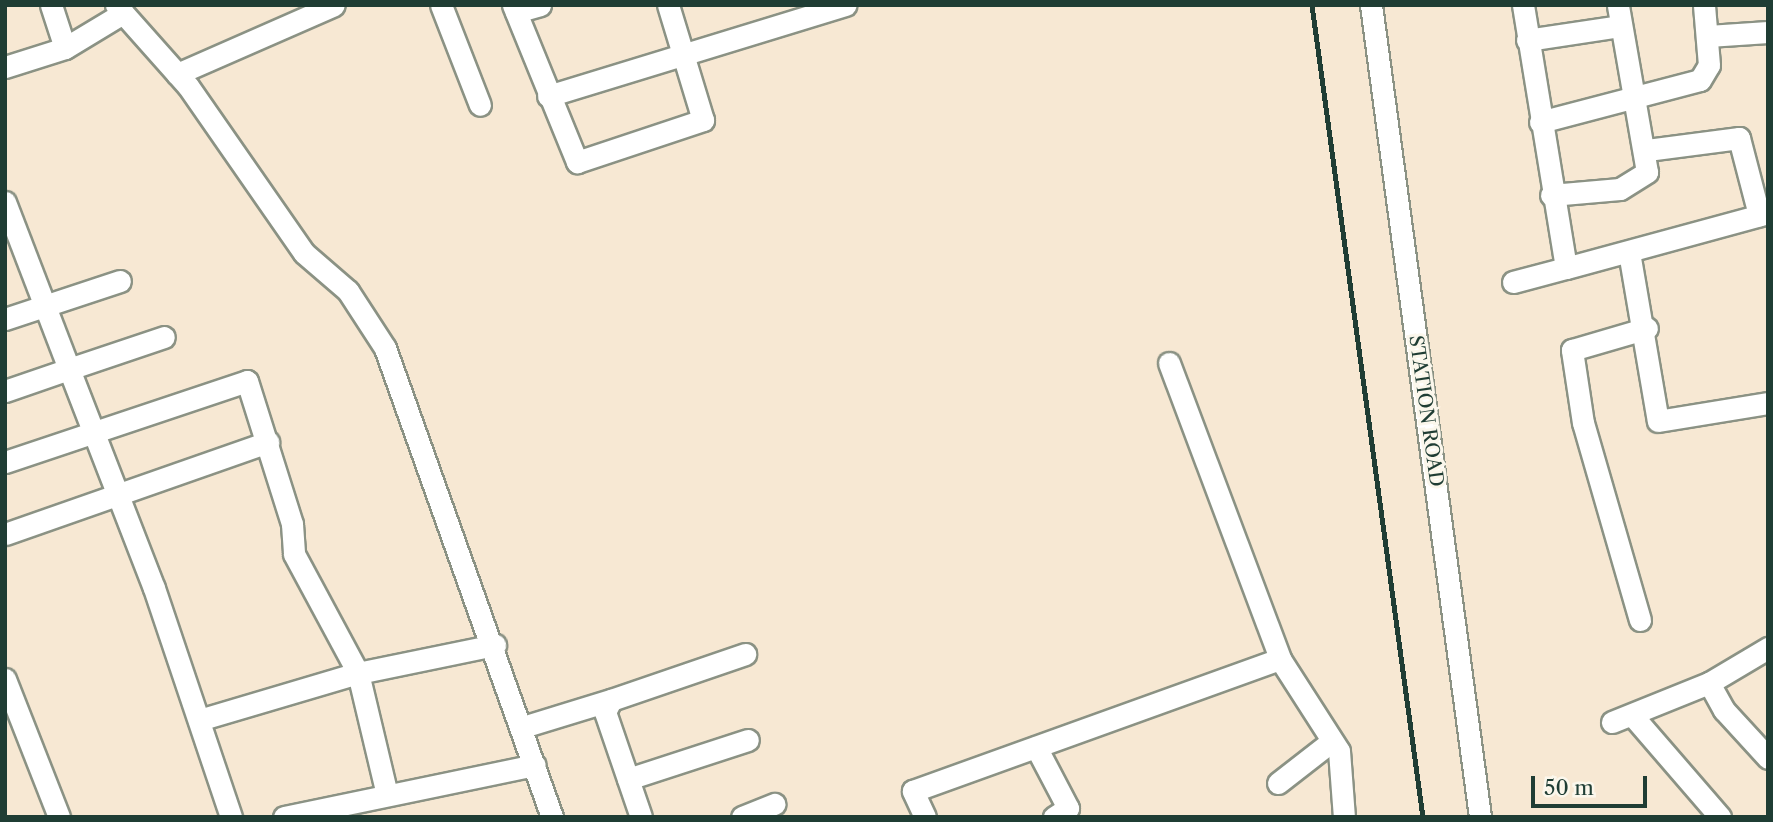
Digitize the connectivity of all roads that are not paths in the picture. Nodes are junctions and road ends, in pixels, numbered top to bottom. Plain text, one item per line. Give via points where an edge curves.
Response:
1 (51, 5) edge
2 (334, 5) edge
3 (441, 5) edge
4 (540, 5) edge
5 (668, 5) edge
6 (845, 5) edge
7 (1371, 5) edge
8 (1523, 5) edge
9 (1704, 5) edge
10 (119, 9) edge
11 (514, 9) edge
12 (1620, 16) edge
13 (1768, 32) edge
14 (1708, 36) junction
15 (1527, 40) junction
16 (65, 48) junction
17 (687, 53) junction
18 (5, 67) edge
19 (177, 74) junction
20 (548, 96) junction
21 (1634, 99) junction
22 (480, 106) dead end
23 (1540, 122) junction
24 (1647, 150) junction
25 (1552, 195) junction
26 (5, 202) edge
27 (1763, 214) edge
28 (13, 247) edge
29 (1629, 252) junction
30 (1566, 268) junction
31 (120, 281) dead end
32 (1513, 282) dead end
33 (44, 305) junction
34 (5, 319) edge
35 (1647, 328) junction
36 (164, 337) dead end
37 (1169, 363) dead end
38 (69, 369) junction
39 (5, 391) edge
40 (1768, 403) edge
41 (92, 430) junction
42 (268, 442) junction
43 (5, 462) edge
44 (116, 496) junction
45 (5, 534) edge
46 (1640, 620) dead end
47 (495, 645) junction
48 (1768, 648) edge
49 (745, 654) dead end
50 (1280, 659) junction
51 (358, 673) junction
52 (5, 679) edge
53 (1709, 683) junction
54 (611, 701) junction
55 (199, 720) junction
56 (523, 727) junction
57 (748, 740) dead end
58 (1332, 741) junction
59 (1036, 747) junction
60 (1764, 748) edge
61 (535, 765) junction
62 (628, 779) junction
63 (1278, 783) dead end
64 (387, 795) junction
65 (775, 804) dead end
66 (59, 817) edge
67 (231, 817) edge
68 (284, 817) edge
69 (552, 817) edge
70 (641, 817) edge
71 (742, 817) edge
72 (925, 817) edge
73 (1054, 817) edge
74 (1344, 817) edge
75 (1480, 817) edge
76 (1720, 817) edge

1 - 16 street
2 - 19 street
3 - 22 street
4 - 11 street
5 - 17 street
6 - 17 street
7 - 75 street, STATION ROAD
8 - 15 street
9 - 14 street
10 - 16 street
10 - 19 street
11 - 20 street
12 - 15 street
12 - 21 street
13 - 14 street
14 - 21 street via 1709,65 1700,80
15 - 23 street
16 - 18 street
17 - 20 street
17 - 20 street via 703,120 691,127 577,162
19 - 47 street via 304,253 348,291 385,348
21 - 23 street
21 - 24 street
23 - 25 street
24 - 25 street via 1647,172 1637,184
24 - 27 street via 1739,138
25 - 30 street
26 - 28 street
27 - 29 street
28 - 33 street
29 - 30 street
29 - 35 street
30 - 32 street
31 - 33 street
33 - 34 street
33 - 38 street
35 - 40 street via 1658,421
35 - 46 street via 1572,350 1583,424
36 - 38 street
37 - 50 street
38 - 39 street
38 - 41 street
41 - 42 street via 247,381
41 - 43 street
41 - 44 street
42 - 44 street
42 - 51 street via 292,524 293,554
44 - 45 street
44 - 55 street
47 - 51 street
47 - 56 street
48 - 53 street
49 - 54 street
50 - 58 street
50 - 59 street
51 - 55 street
51 - 64 street
52 - 66 street
53 - 60 street
53 - 76 street via 1622,718
54 - 56 street
54 - 62 street via 605,712
55 - 67 street
56 - 61 street
57 - 62 street
58 - 63 street
58 - 74 street via 1339,751
59 - 72 street via 913,791
59 - 73 street via 1068,808
61 - 64 street
61 - 69 street
62 - 70 street
64 - 68 street
65 - 71 street

